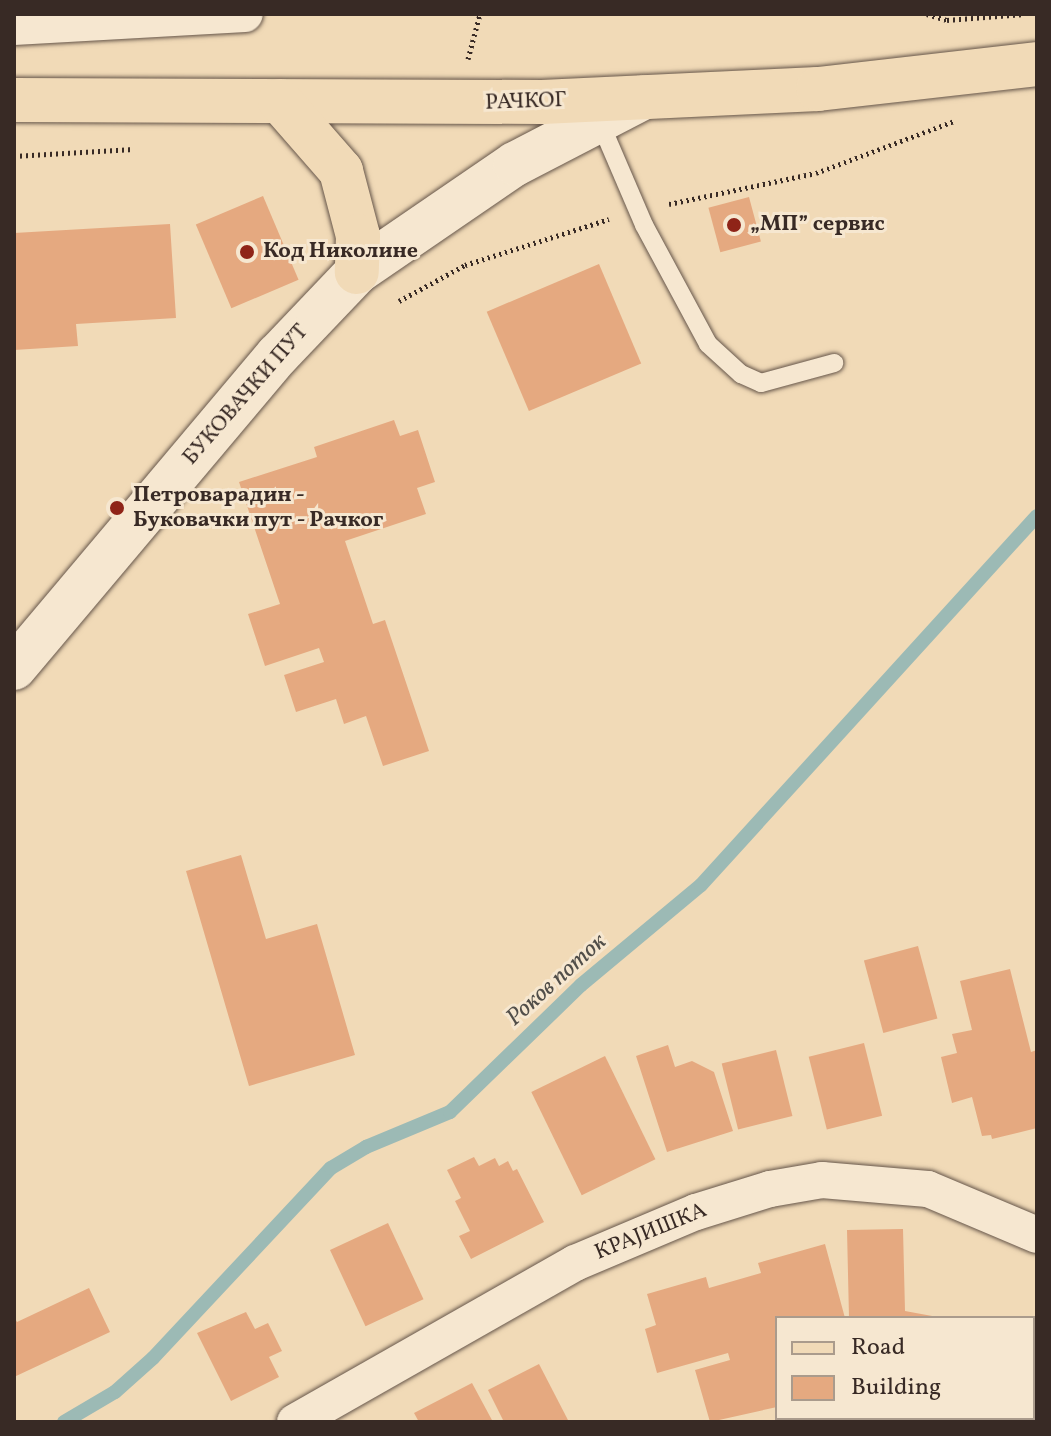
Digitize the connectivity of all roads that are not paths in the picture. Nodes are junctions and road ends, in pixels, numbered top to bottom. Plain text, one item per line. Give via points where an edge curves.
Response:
1 (245, 14) edge
2 (14, 27) edge
3 (1037, 64) edge
4 (644, 97) junction
5 (14, 100) edge
6 (280, 101) junction
7 (599, 120) junction
8 (357, 272) junction
9 (834, 363) dead end
10 (14, 668) edge
11 (1037, 1235) edge
12 (295, 1422) edge

1 - 2 street
3 - 4 main road, РАЧКОГ via 893,83
4 - 6 main road, РАЧКОГ via 444,104
4 - 7 street, БУКОВАЧКИ ПУТ
5 - 6 main road, РАЧКОГ
6 - 8 main road via 341,171 358,236
7 - 8 street, БУКОВАЧКИ ПУТ via 515,164
7 - 9 lane via 637,211 708,344 741,374 761,383
8 - 10 street, БУКОВАЧКИ ПУТ via 278,355
11 - 12 street, КРАЈИШКА via 928,1189 822,1180 770,1189 696,1212 575,1263

